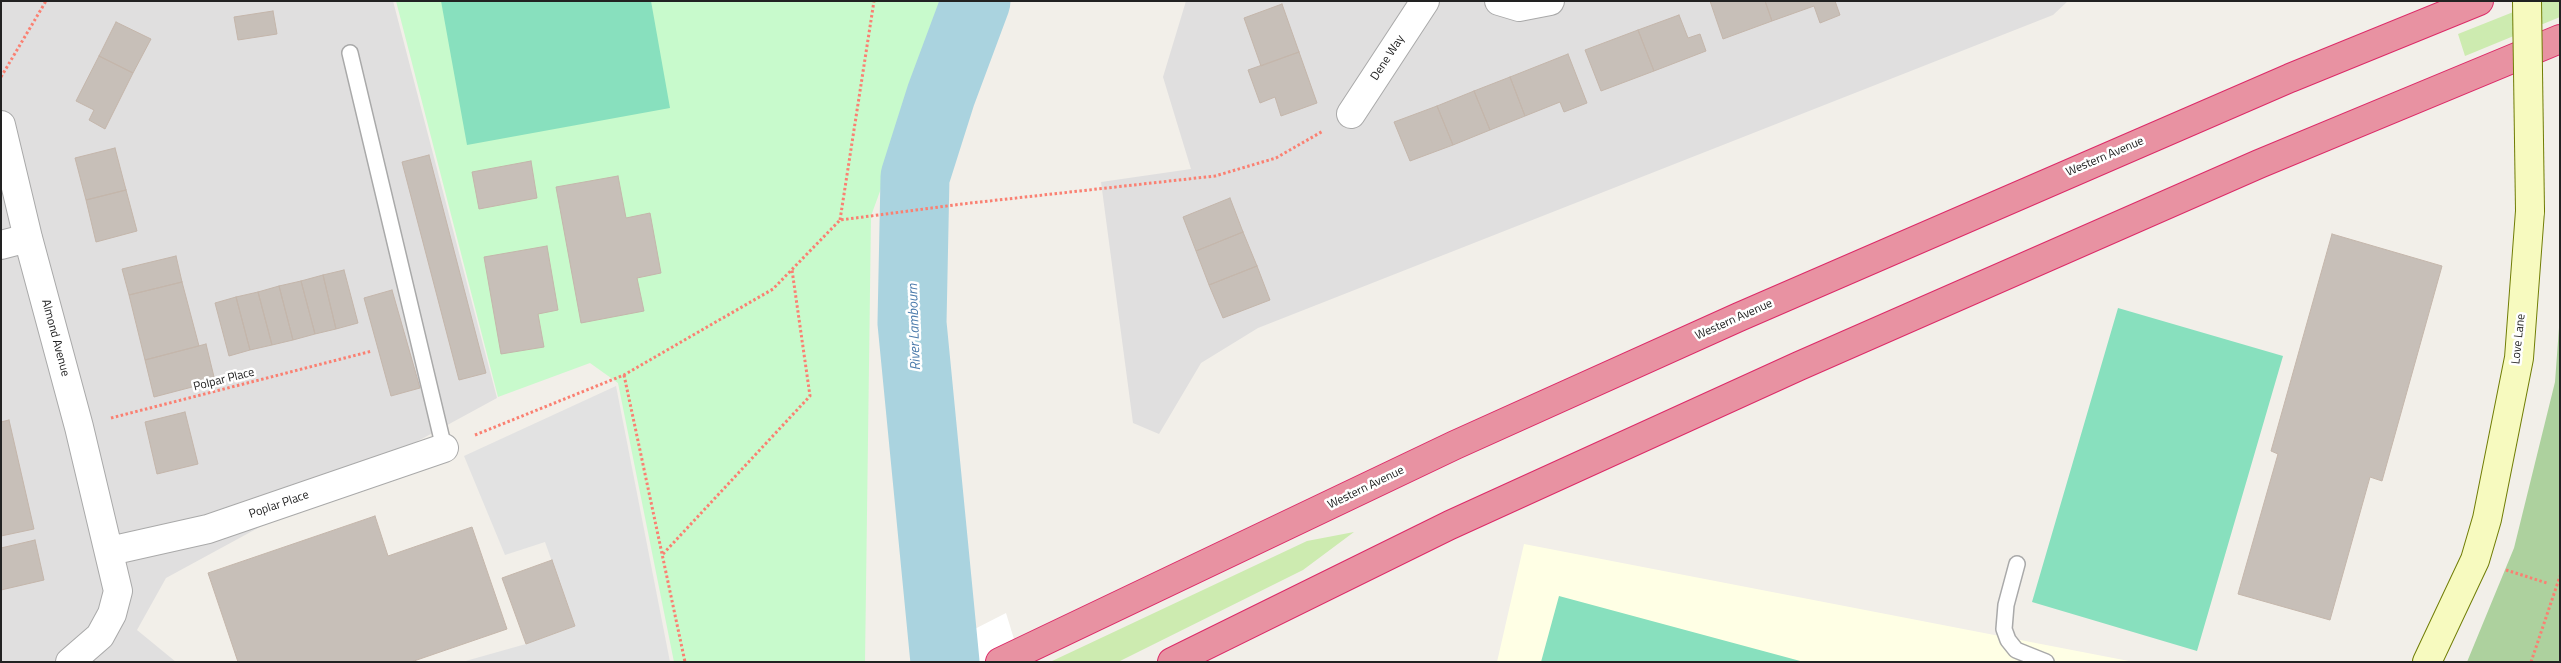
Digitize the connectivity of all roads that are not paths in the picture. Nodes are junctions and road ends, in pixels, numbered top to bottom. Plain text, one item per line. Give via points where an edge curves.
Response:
1 (1425, 1) edge
2 (1499, 1) edge
3 (1550, 1) edge
4 (2479, 1) edge
5 (2527, 1) edge
6 (2560, 39) edge
7 (350, 53) dead end
8 (1351, 114) road end
9 (1, 125) edge
10 (28, 238) junction
11 (1, 245) edge
12 (444, 448) joint
13 (110, 552) junction
14 (2017, 564) dead end
15 (1009, 657) edge
16 (70, 662) edge
17 (1172, 662) edge
18 (2046, 662) edge
19 (2427, 662) edge

1 - 8 street, Dene Way
2 - 3 street via 1519,7
4 - 15 highway, Western Avenue via 2281,82 1739,317 1455,445
5 - 19 street, Love Lane, bridge via 2530,211 2519,358 2487,519 2474,560
6 - 17 highway via 2259,164 1781,374 1450,524
7 - 12 lane
9 - 10 street, Almond Avenue
10 - 11 street
10 - 13 street, Almond Avenue
12 - 13 street, Poplar Place via 208,529
13 - 16 street, Almond Avenue via 118,591 112,614 100,636
14 - 18 lane via 2006,605 2004,629 2016,650

